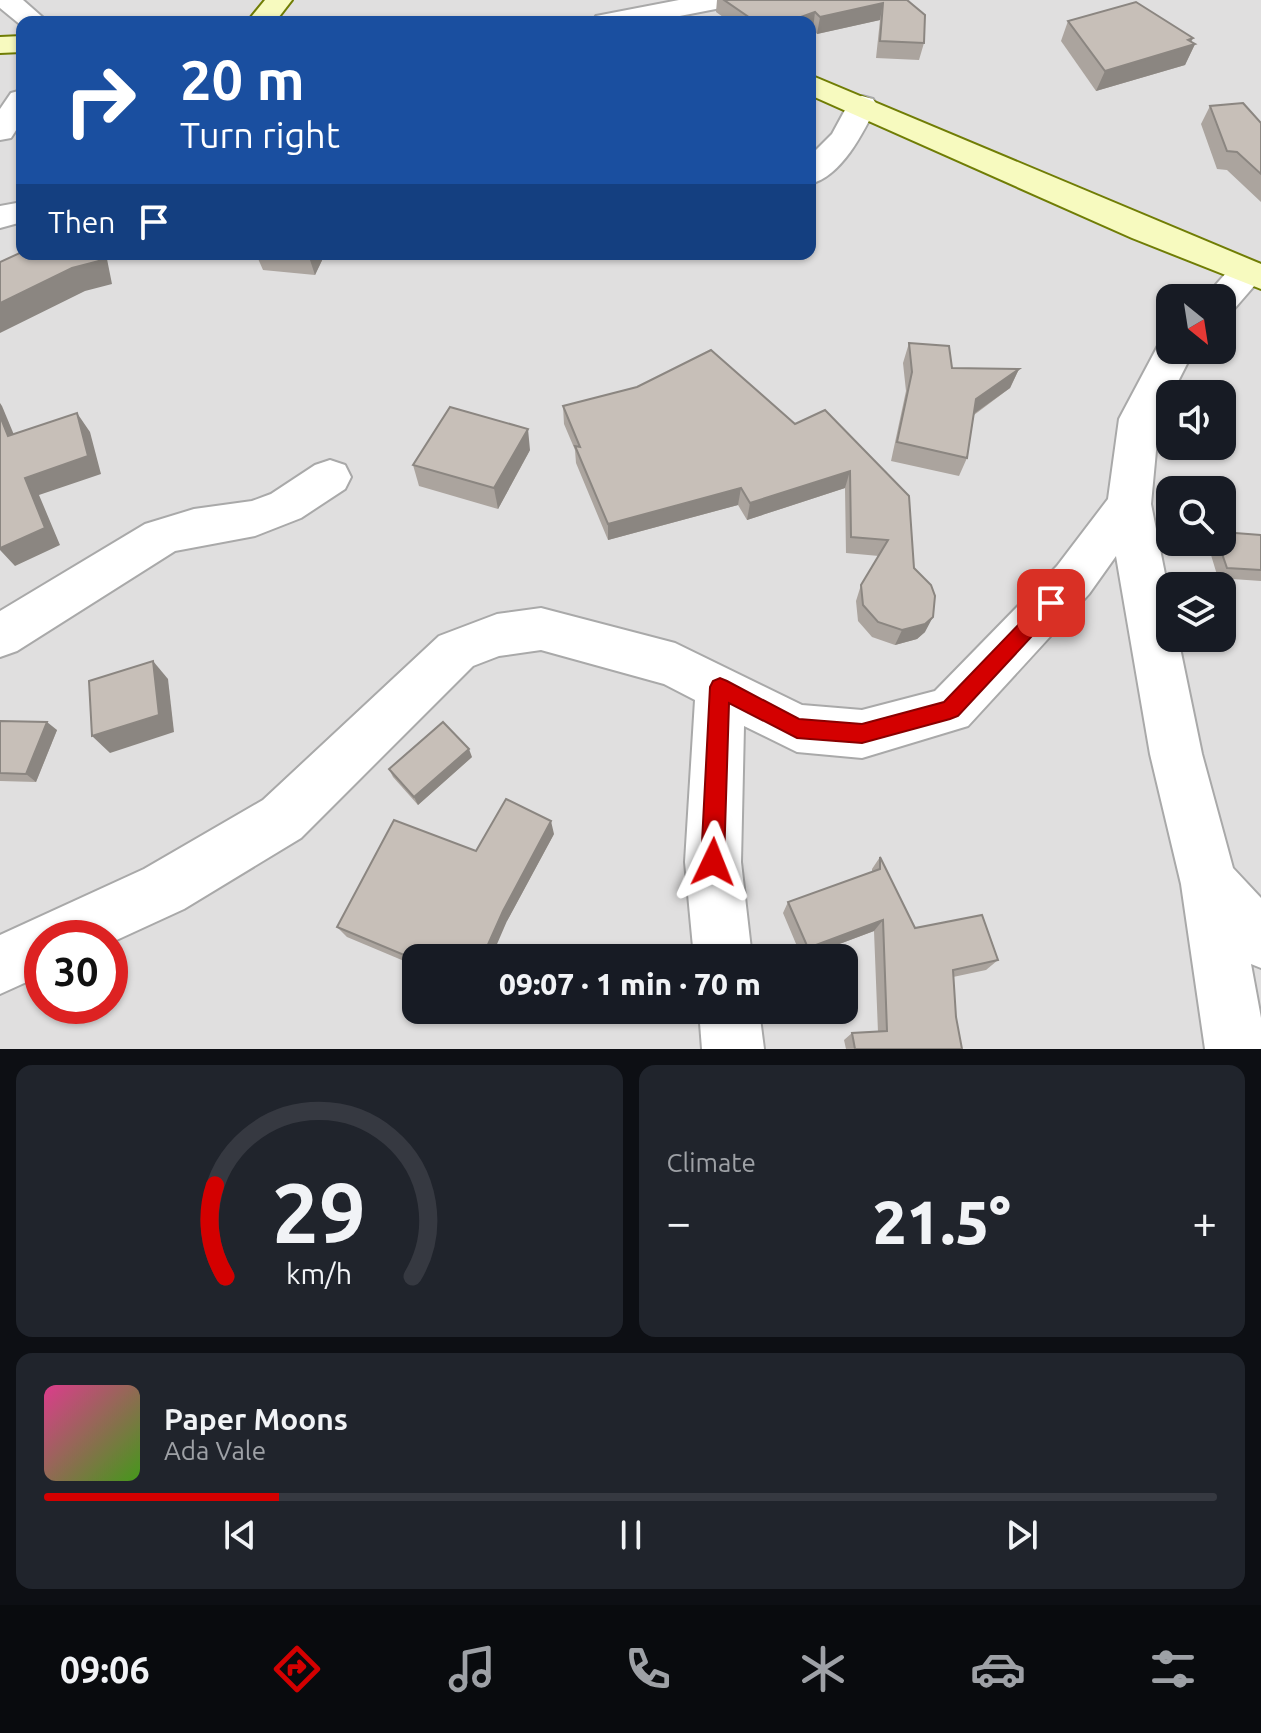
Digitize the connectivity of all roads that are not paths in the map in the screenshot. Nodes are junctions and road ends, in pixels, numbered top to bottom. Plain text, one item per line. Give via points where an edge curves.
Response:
1 (6, 0) edge
2 (279, 0) edge
3 (722, 0) edge
4 (26, 16) edge
5 (266, 16) edge
6 (636, 16) edge
7 (816, 86) edge
8 (862, 105) junction
9 (16, 108) edge
10 (0, 131) edge
11 (816, 168) edge
12 (1254, 275) edge
13 (1236, 288) edge
14 (1168, 364) edge
15 (330, 477) dead end
16 (1129, 504) junction
17 (0, 636) edge
18 (720, 687) junction
19 (1209, 884) junction
20 (97, 920) edge
21 (1261, 939) edge
22 (722, 944) edge
23 (24, 954) edge
24 (0, 965) edge
25 (730, 1024) edge
26 (733, 1049) edge
27 (1236, 1049) edge

1 - 4 street
2 - 5 street
3 - 6 street
7 - 8 street
8 - 11 street via 845,138
8 - 12 street
9 - 10 street
12 - 13 street
14 - 16 street via 1139,419
15 - 17 street via 286,506 255,518 161,537
16 - 18 street via 1073,580 950,710 862,734 797,728
16 - 19 street via 1176,754
18 - 20 street via 675,665 541,629 497,635 456,651 282,819 164,889
18 - 22 street via 713,862
19 - 21 street
19 - 27 street
23 - 24 street
25 - 26 street

